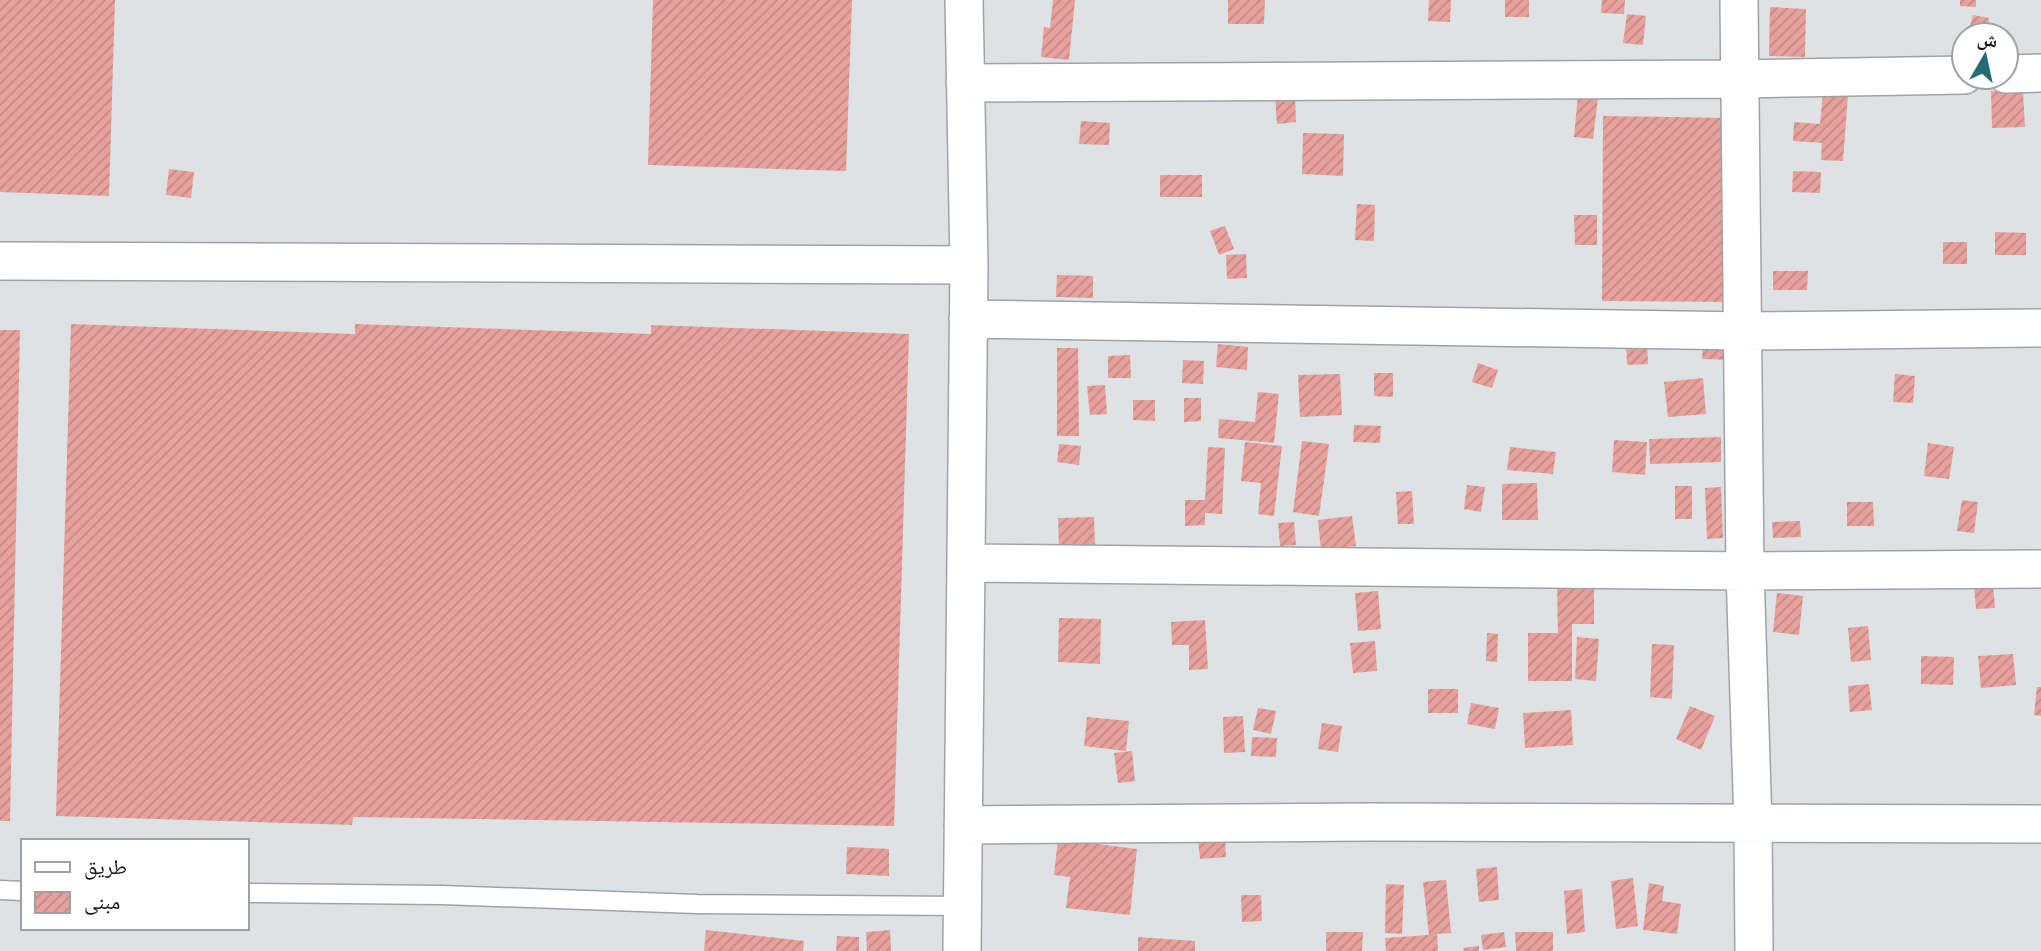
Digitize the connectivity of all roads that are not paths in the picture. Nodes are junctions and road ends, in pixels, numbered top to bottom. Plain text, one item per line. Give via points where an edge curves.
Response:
1 (964, 0) edge
2 (1739, 0) edge
3 (2041, 73) edge
4 (2020, 74) edge
5 (1950, 75) edge
6 (1741, 79) junction
7 (965, 83) junction
8 (0, 261) edge
9 (969, 265) junction
10 (968, 319) junction
11 (2041, 328) edge
12 (1744, 331) junction
13 (967, 563) junction
14 (2041, 569) edge
15 (1745, 570) junction
16 (1753, 824) junction
17 (2041, 824) edge
18 (963, 825) junction
19 (0, 890) edge
20 (21, 891) edge
21 (248, 893) edge
22 (963, 906) junction
23 (962, 951) edge
24 (1754, 951) edge

1 - 7 street
2 - 6 street
3 - 4 street
5 - 6 street
6 - 7 street
6 - 12 street
7 - 9 street
8 - 9 street
9 - 10 street
10 - 12 street
10 - 13 street
11 - 12 street
12 - 15 street
13 - 15 street
13 - 18 street
14 - 15 street
15 - 16 street
16 - 17 street
16 - 18 street
16 - 24 street
18 - 22 street
19 - 20 lane
21 - 22 lane
22 - 23 street

